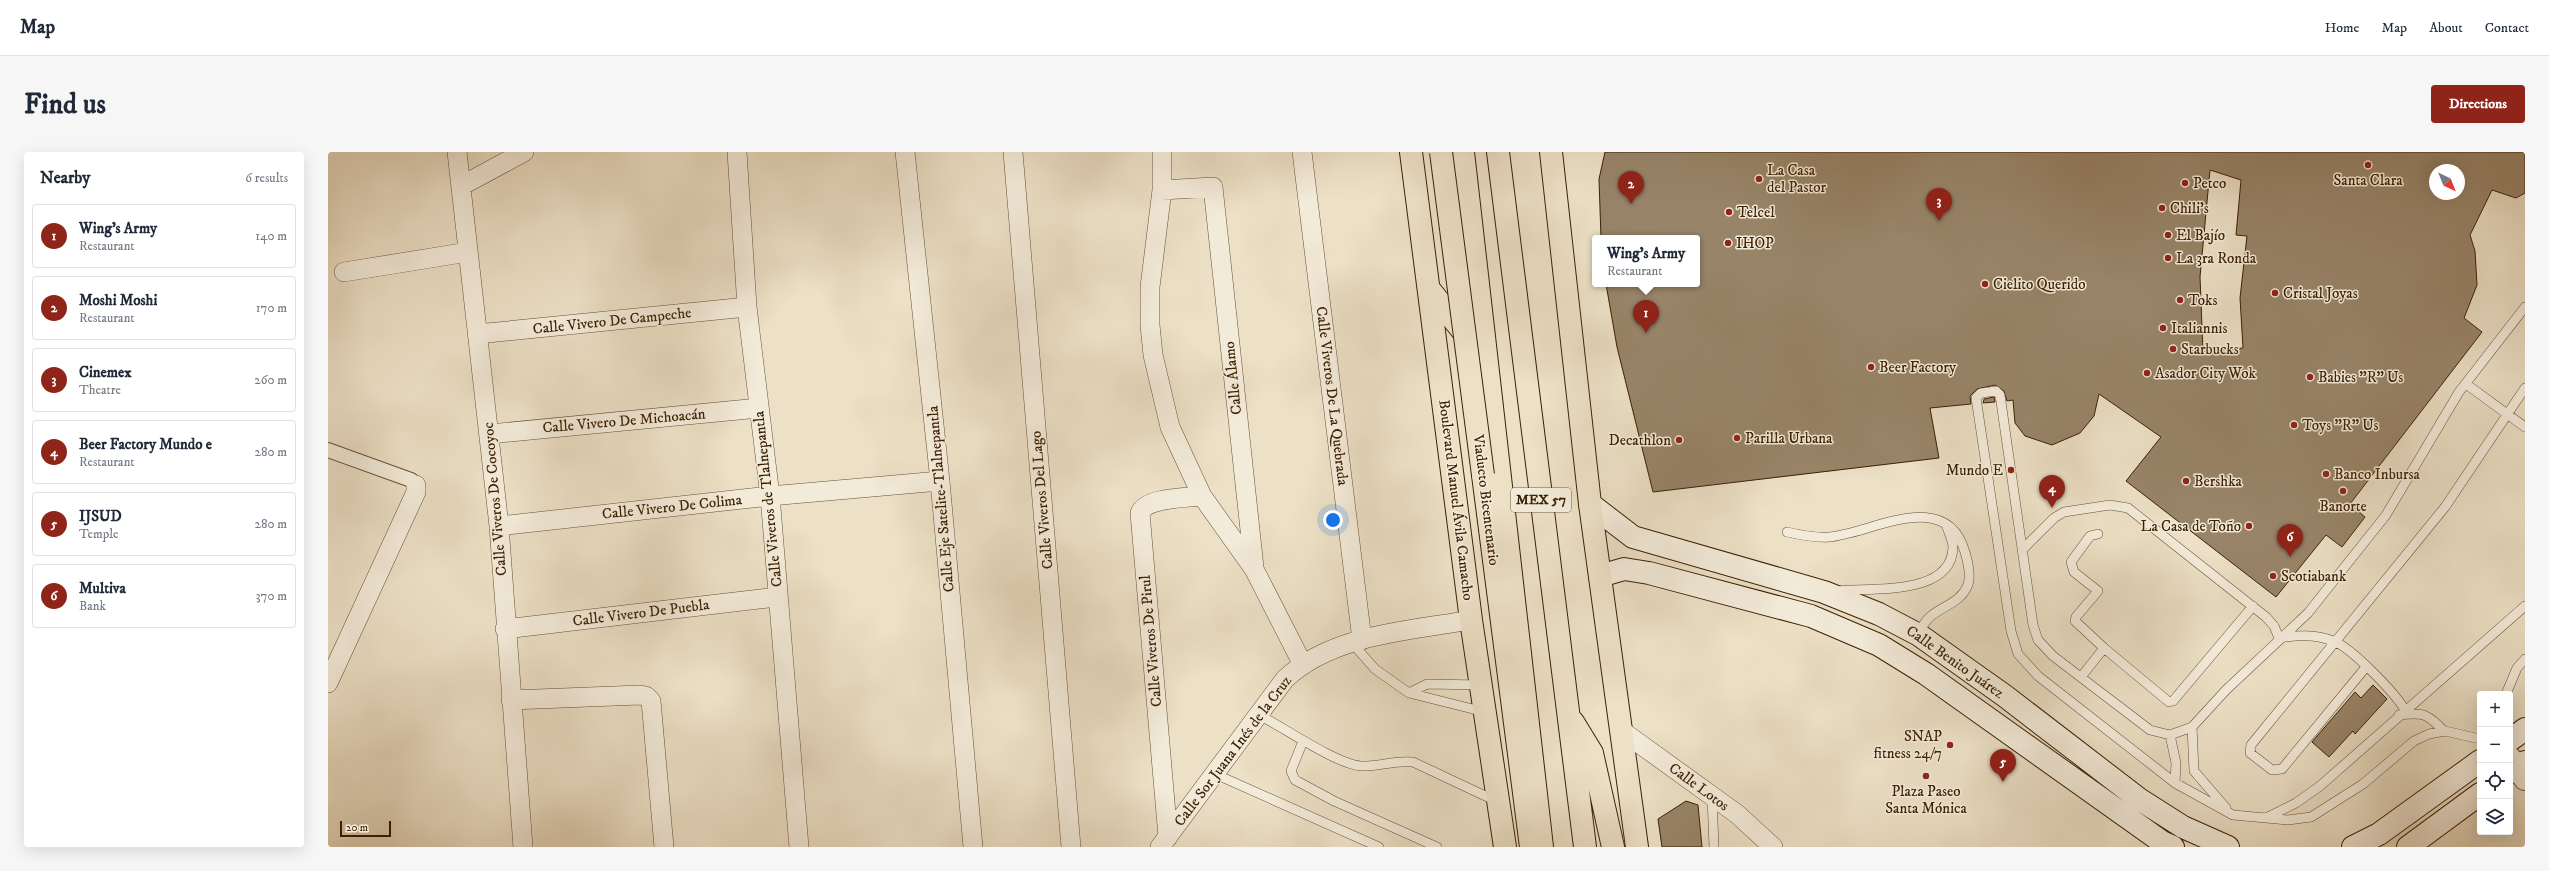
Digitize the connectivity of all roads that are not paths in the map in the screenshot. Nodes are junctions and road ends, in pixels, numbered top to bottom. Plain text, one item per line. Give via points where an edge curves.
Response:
1 (457, 152) edge
2 (524, 152) edge
3 (737, 152) edge
4 (905, 152) edge
5 (1013, 152) edge
6 (1162, 152) edge
7 (1302, 152) edge
8 (1411, 152) edge
9 (1441, 152) edge
10 (1463, 152) edge
11 (1498, 152) edge
12 (1551, 152) edge
13 (461, 186) junction
14 (1162, 190) junction
15 (468, 252) junction
16 (344, 272) dead end
17 (1429, 289) junction
18 (747, 307) junction
19 (2525, 307) edge
20 (477, 334) junction
21 (1487, 360) junction
22 (2466, 384) junction
23 (2525, 388) edge
24 (759, 408) junction
25 (2508, 414) junction
26 (2525, 427) edge
27 (489, 434) junction
28 (328, 450) edge
29 (940, 481) junction
30 (416, 485) joint
31 (770, 496) junction
32 (1202, 496) junction
33 (1590, 504) junction
34 (1946, 523) junction
35 (499, 526) junction
36 (1787, 532) dead end
37 (2098, 534) dead end
38 (2023, 549) junction
39 (1254, 569) junction
40 (1600, 576) junction
41 (1824, 592) junction
42 (777, 597) junction
43 (2252, 606) junction
44 (2525, 606) edge
45 (1811, 616) junction
46 (1471, 620) junction
47 (505, 629) junction
48 (1919, 635) junction
49 (2279, 638) junction
50 (2335, 641) junction
51 (1357, 642) junction
52 (2104, 648) junction
53 (2525, 659) edge
54 (1302, 663) junction
55 (2366, 667) junction
56 (2081, 677) junction
57 (328, 683) edge
58 (1481, 685) junction
59 (2507, 691) edge
60 (1409, 693) junction
61 (511, 700) junction
62 (1486, 712) junction
63 (2402, 712) junction
64 (1259, 715) junction
65 (1571, 719) junction
66 (2192, 727) junction
67 (2525, 729) edge
68 (1622, 730) junction
69 (2446, 732) junction
70 (2170, 735) junction
71 (2477, 737) edge
72 (2513, 738) edge
73 (1303, 741) junction
74 (2477, 763) edge
75 (1215, 774) junction
76 (2175, 783) junction
77 (1712, 795) junction
78 (2477, 796) edge
79 (1500, 802) junction
80 (2233, 815) junction
81 (2266, 818) junction
82 (1162, 844) edge
83 (1537, 844) edge
84 (522, 847) edge
85 (664, 847) edge
86 (799, 847) edge
87 (973, 847) edge
88 (1071, 847) edge
89 (1379, 847) edge
90 (1437, 847) edge
91 (1505, 847) edge
92 (1585, 847) edge
93 (1613, 847) edge
94 (1638, 847) edge
95 (1714, 847) edge
96 (1773, 847) edge
97 (2173, 847) edge
98 (2228, 847) edge
99 (2353, 847) edge
100 (2408, 847) edge

1 - 13 street, Calle Viveros De Cocoyoc
2 - 13 street
3 - 18 street, Calle Viveros de Tlalnepantla
4 - 29 street, Calle Eje Satelite-Tlalnepantla
5 - 88 street, Calle Viveros Del Lago
6 - 14 street
7 - 51 street, Calle Viveros De La Quebrada
8 - 17 main road, Boulevard Manuel Ávila Camacho
9 - 83 main road, Viaducto Bicentenario, bridge
10 - 21 main road, MEX 57
11 - 65 main road, MEX 57 via 1560,654
12 - 33 main road
13 - 15 street, Calle Viveros De Cocoyoc
14 - 32 street via 1150,288 1153,356 1170,427
14 - 39 street, Calle Álamo via 1213,187
15 - 16 street
15 - 20 street, Calle Viveros De Cocoyoc
17 - 21 main road
17 - 46 main road, Boulevard Manuel Ávila Camacho
18 - 20 street, Calle Vivero De Campeche
18 - 24 street, Calle Viveros de Tlalnepantla
19 - 22 lane
20 - 27 street, Calle Viveros De Cocoyoc
21 - 83 main road, MEX 57
22 - 25 lane
22 - 49 lane via 2386,516 2308,613
23 - 25 lane
24 - 27 street, Calle Vivero De Michoacán
24 - 31 street, Calle Viveros de Tlalnepantla
25 - 26 lane
25 - 50 lane via 2445,507
27 - 35 street, Calle Viveros De Cocoyoc
28 - 30 street via 411,480
29 - 31 street, Calle Vivero De Colima
29 - 87 street, Calle Eje Satelite-Tlalnepantla
30 - 57 street via 416,492
31 - 35 street, Calle Vivero De Colima
31 - 42 street, Calle Viveros de Tlalnepantla
32 - 39 street
32 - 82 street, Calle Viveros De Pirul via 1151,502 1142,507 1140,513
33 - 40 main road
33 - 41 main road, Calle Benito Juárez via 1633,537
34 - 36 lane via 1926,518 1898,520 1830,537
34 - 41 lane via 1953,547 1948,564 1939,576 1917,586
34 - 48 lane via 1962,542 1969,567 1967,587 1955,601 1930,615 1922,625
35 - 47 street, Calle Viveros De Cocoyoc
37 - 52 lane via 2090,536 2073,558 2071,565 2074,572 2098,591 2075,619
38 - 43 lane via 2054,518 2064,512 2120,506 2128,508
38 - 56 lane via 2033,625 2038,640 2053,656
38 - 76 lane via 2000,395 1996,391 1981,393 1976,398 2011,631 2018,654 2038,676
39 - 54 street
40 - 45 main road, Calle Benito Juárez via 1624,569 1649,573
40 - 68 main road
41 - 45 main road
41 - 48 main road, Calle Benito Juárez via 1879,614
42 - 47 street, Calle Vivero De Puebla
42 - 86 street, Calle Viveros de Tlalnepantla
43 - 49 lane via 2274,626
43 - 52 lane via 2171,702
44 - 63 lane
45 - 97 main road, Calle Benito Juárez via 1879,645 1926,674 2162,842
46 - 51 street, Calle Sor Juana Inés de la Cruz
46 - 58 main road, Boulevard Manuel Ávila Camacho
47 - 61 street, Calle Viveros De Cocoyoc
48 - 98 main road, Calle Benito Juárez via 2005,696 2139,799 2183,827
49 - 50 lane via 2319,636
49 - 66 lane
50 - 55 lane
50 - 55 lane via 2251,745 2250,753 2272,770 2282,769
51 - 54 street, Calle Sor Juana Inés de la Cruz
51 - 60 lane via 1375,670
52 - 56 lane
53 - 59 lane via 2517,668
54 - 64 street, Calle Sor Juana Inés de la Cruz via 1285,679
55 - 63 lane via 2387,685
56 - 70 lane via 2150,730
58 - 60 lane via 1427,684
58 - 62 main road, Boulevard Manuel Ávila Camacho
60 - 62 lane
61 - 84 street, Calle Viveros De Cocoyoc
61 - 85 street via 640,694 646,696 651,701
62 - 79 main road, Boulevard Manuel Ávila Camacho
63 - 69 lane via 2429,715
63 - 81 lane via 2320,786 2296,803
64 - 73 lane
64 - 75 street, Calle Sor Juana Inés de la Cruz
65 - 92 main road, MEX 57
65 - 93 main road via 1592,753
66 - 70 lane
66 - 80 lane via 2194,771
67 - 72 main road
68 - 77 street, Calle Lotos
68 - 94 main road
69 - 71 lane
69 - 81 lane via 2429,734 2414,741 2363,784 2324,811 2311,817 2288,820
70 - 76 lane via 2176,763
73 - 79 lane via 1350,764 1361,766 1399,760 1413,762
73 - 90 lane via 1291,771 1295,780 1334,801
74 - 99 main road via 2379,834
75 - 82 street, Calle Sor Juana Inés de la Cruz
75 - 89 lane
76 - 80 lane
77 - 95 lane
77 - 96 street, Calle Lotos
78 - 100 main road
79 - 91 main road, Boulevard Manuel Ávila Camacho
80 - 81 lane

